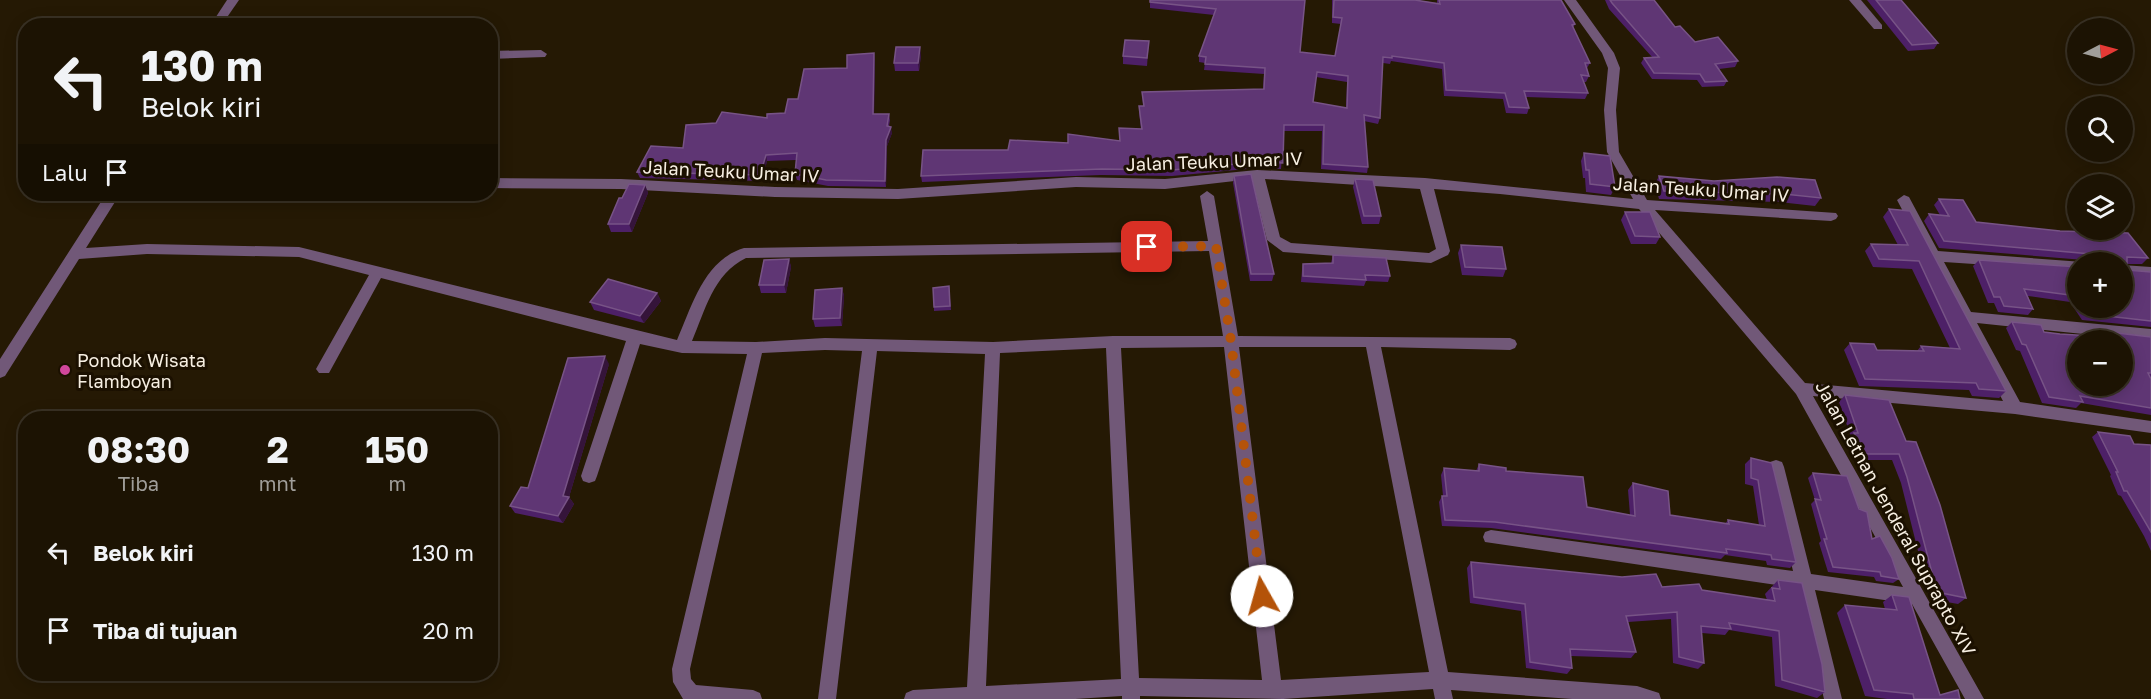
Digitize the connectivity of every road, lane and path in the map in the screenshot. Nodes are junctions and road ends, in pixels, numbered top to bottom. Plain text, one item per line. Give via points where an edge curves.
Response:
1 (233, 0) edge
2 (1570, 0) edge
3 (1855, 0) edge
4 (220, 18) edge
5 (1878, 27) dead end
6 (541, 54) dead end
7 (498, 56) edge
8 (1257, 174) junction
9 (498, 183) edge
10 (1425, 183) junction
11 (1207, 195) dead end
12 (1904, 200) dead end
13 (109, 201) edge
14 (1642, 204) junction
15 (1831, 216) dead end
16 (1216, 246) junction
17 (76, 254) junction
18 (1936, 256) junction
19 (2067, 265) edge
20 (2133, 271) edge
21 (2151, 272) edge
22 (377, 273) junction
23 (1969, 317) junction
24 (2151, 334) edge
25 (634, 337) junction
26 (1231, 341) junction
27 (1372, 341) junction
28 (1113, 342) junction
29 (1510, 344) dead end
30 (682, 346) junction
31 (870, 347) junction
32 (756, 348) junction
33 (993, 348) junction
34 (324, 369) dead end
35 (0, 372) edge
36 (1800, 389) junction
37 (2015, 408) junction
38 (2151, 427) edge
39 (1776, 467) edge
40 (589, 476) dead end
41 (1491, 537) dead end
42 (1804, 582) junction
43 (1919, 597) junction
44 (1440, 680) junction
45 (1131, 693) edge
46 (1273, 694) edge
47 (976, 697) edge
48 (753, 699) edge
49 (827, 699) edge
50 (913, 699) edge
51 (1444, 699) edge
52 (1652, 699) edge
53 (1833, 699) edge
54 (1975, 699) edge

1 - 4 street
2 - 14 street, Jalan Letnan Jenderal Suprapto XIV via 1608,53 1614,68 1610,110 1613,152
3 - 5 street
6 - 7 street
8 - 9 street, Jalan Teuku Umar IV via 1165,184 1076,182 898,194
8 - 10 street, Jalan Teuku Umar IV
8 - 10 street via 1272,234 1279,244 1288,248 1431,258 1443,251 1443,244
10 - 14 street, Jalan Teuku Umar IV
11 - 16 street
12 - 18 street
13 - 17 street
14 - 15 street, Jalan Teuku Umar IV
14 - 36 street, Jalan Letnan Jenderal Suprapto XIV
16 - 26 street
16 - 30 street via 744,253 724,263 716,274
17 - 22 street via 147,249 299,252
17 - 35 street
18 - 19 street
18 - 23 street
20 - 21 street
22 - 25 street
22 - 34 street
23 - 24 street
23 - 37 street
25 - 30 street
25 - 40 street
26 - 27 street
26 - 28 street
26 - 46 street
27 - 29 street
27 - 44 street
28 - 33 street
28 - 45 street
30 - 32 street
31 - 32 street via 825,344
31 - 33 street
31 - 49 street
32 - 48 street via 681,669 682,682 691,694
33 - 47 street
36 - 37 street
36 - 43 street, Jalan Letnan Jenderal Suprapto XIV
37 - 38 street
39 - 42 street
41 - 42 street
42 - 43 street
42 - 53 street
43 - 54 street, Jalan Letnan Jenderal Suprapto XIV
44 - 46 street
44 - 51 street
44 - 52 street
45 - 46 street
45 - 47 street
47 - 50 street

